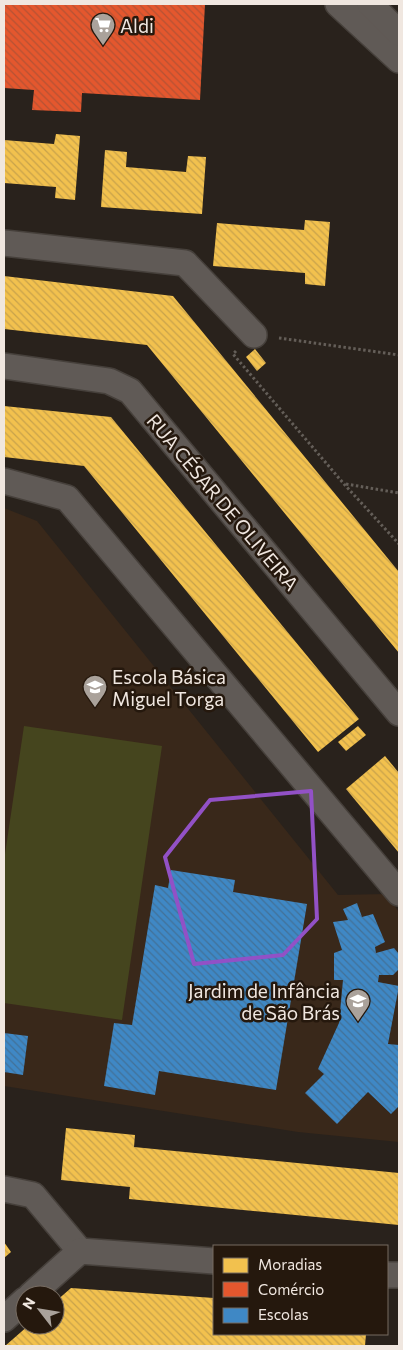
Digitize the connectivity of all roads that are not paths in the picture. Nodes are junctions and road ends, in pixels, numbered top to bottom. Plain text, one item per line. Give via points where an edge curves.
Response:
1 (338, 4) edge
2 (370, 4) edge
3 (399, 33) edge
4 (399, 60) edge
5 (4, 243) edge
6 (254, 335) road end
7 (4, 366) edge
8 (4, 481) edge
9 (399, 713) edge
10 (392, 884) edge
11 (4, 1190) edge
12 (80, 1251) junction
13 (213, 1261) edge
14 (42, 1285) edge
15 (15, 1309) edge
16 (4, 1319) edge

1 - 4 street
2 - 3 street
5 - 6 street via 185,263
7 - 9 street, RUA CÉSAR DE OLIVEIRA via 109,381 130,391
8 - 10 street via 67,498
11 - 12 street via 33,1195
12 - 13 street
12 - 14 street
15 - 16 street

